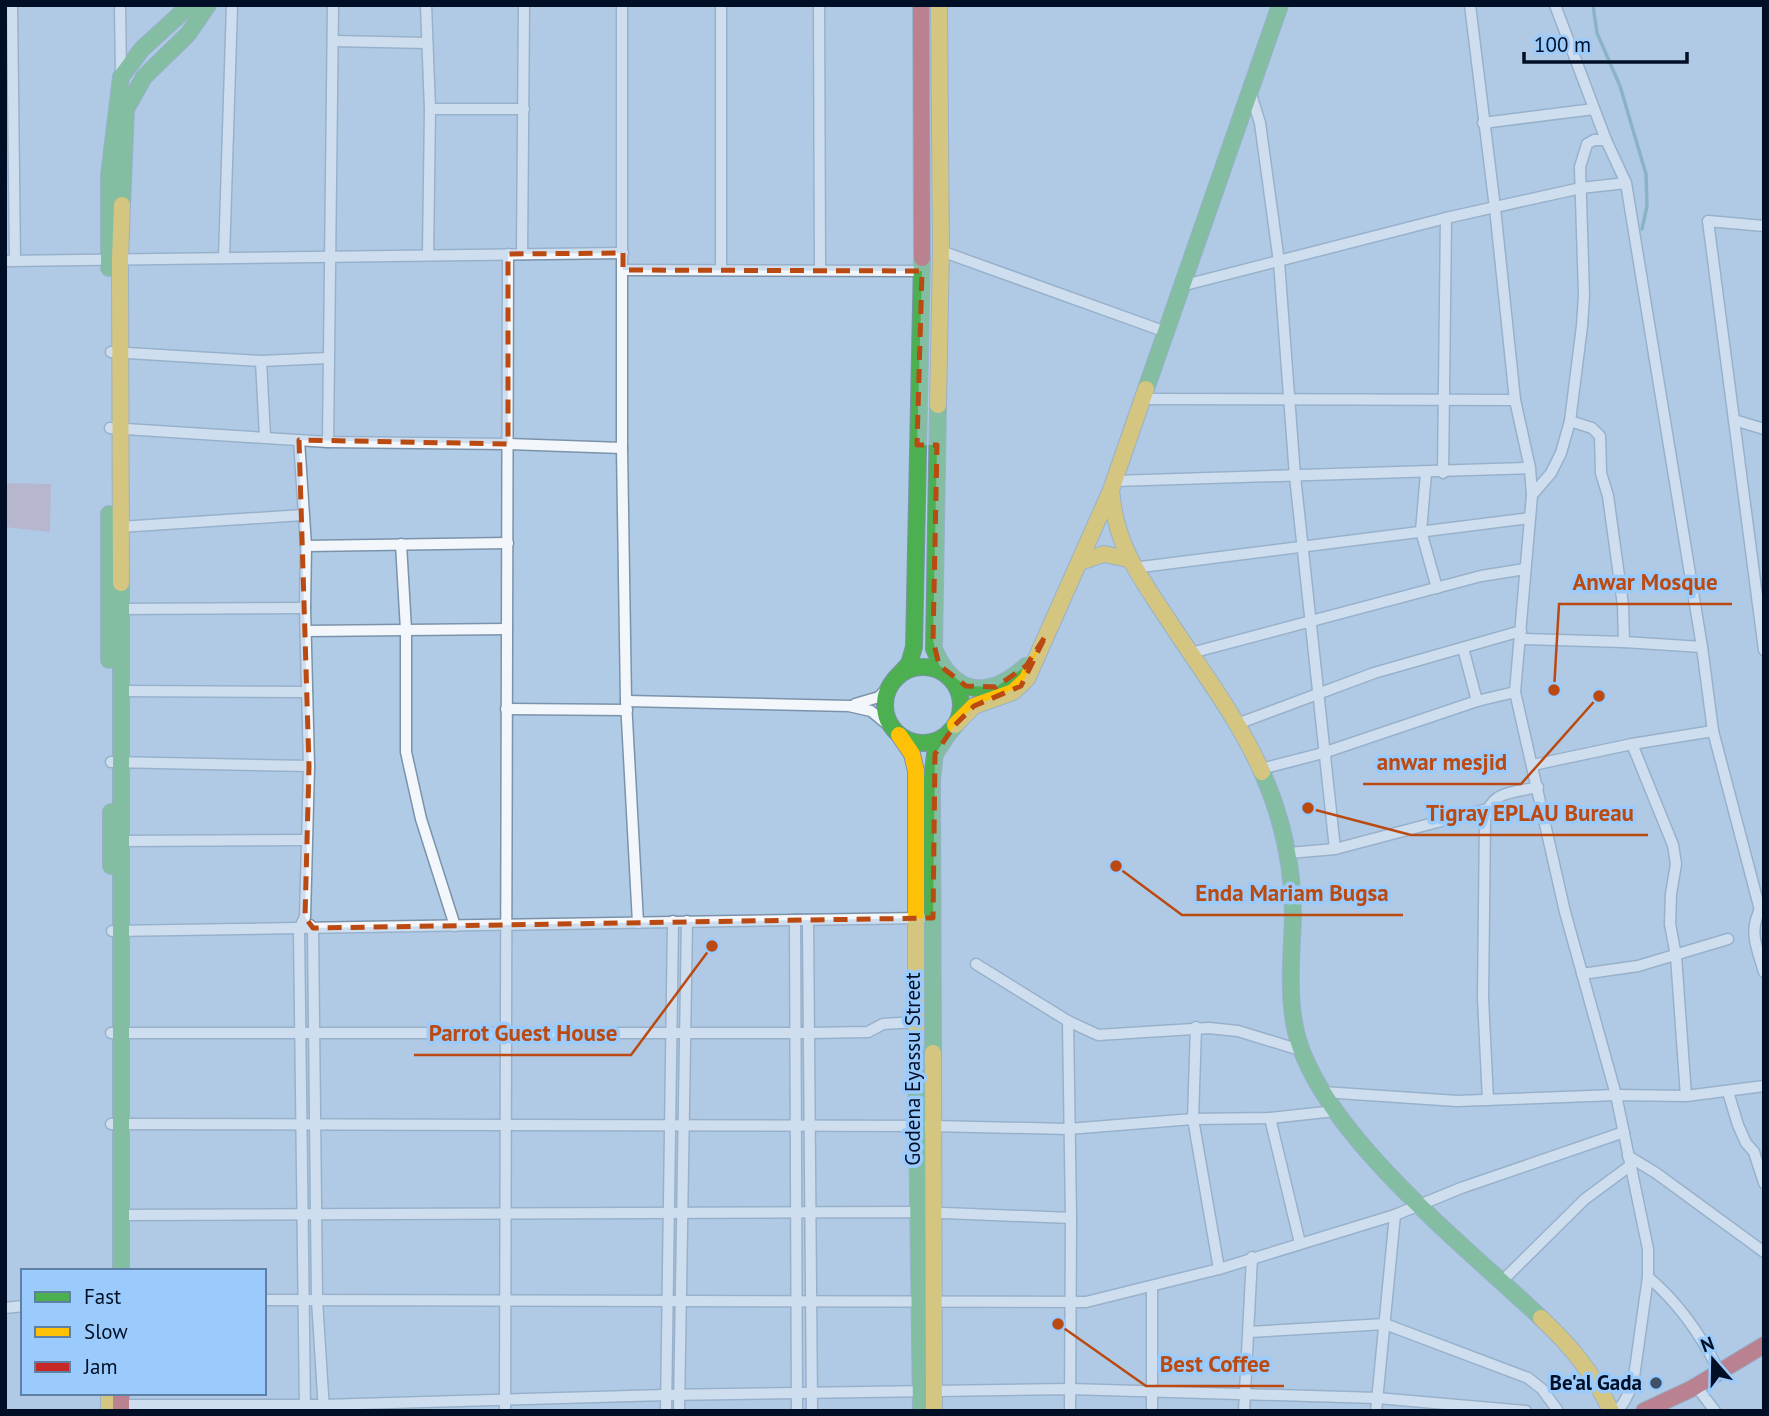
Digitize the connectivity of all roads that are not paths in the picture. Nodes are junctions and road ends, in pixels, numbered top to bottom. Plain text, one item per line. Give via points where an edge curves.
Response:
1 (12, 5) edge
2 (120, 5) edge
3 (190, 5) edge
4 (208, 5) edge
5 (232, 5) edge
6 (332, 5) edge
7 (426, 5) edge
8 (524, 5) edge
9 (622, 5) edge
10 (721, 5) edge
11 (819, 5) edge
12 (921, 5) edge
13 (939, 5) edge
14 (1280, 5) edge
15 (1470, 5) edge
16 (1555, 5) edge
17 (922, 37) junction
18 (939, 38) junction
19 (333, 41) junction
20 (427, 43) junction
21 (121, 77) junction
22 (1250, 91) junction
23 (126, 109) junction
24 (430, 109) junction
25 (524, 109) junction
26 (1594, 109) junction
27 (1483, 123) junction
28 (1606, 139) junction
29 (1626, 183) junction
30 (1581, 188) junction
31 (1495, 208) junction
32 (1446, 218) junction
33 (1764, 226) edge
34 (941, 251) junction
35 (623, 253) junction
36 (508, 254) junction
37 (522, 254) junction
38 (428, 255) junction
39 (330, 256) junction
40 (224, 258) junction
41 (115, 259) junction
42 (10, 261) edge
43 (1279, 262) junction
44 (623, 270) junction
45 (721, 270) junction
46 (820, 270) junction
47 (922, 271) junction
48 (1181, 286) junction
49 (1166, 332) junction
50 (115, 353) junction
51 (328, 358) junction
52 (261, 361) junction
53 (1142, 399) junction
54 (1289, 400) junction
55 (1443, 400) junction
56 (1515, 400) junction
57 (1734, 420) junction
58 (1570, 421) junction
59 (116, 429) junction
60 (1764, 429) edge
61 (265, 437) junction
62 (299, 440) junction
63 (328, 442) junction
64 (508, 444) junction
65 (937, 444) junction
66 (917, 445) junction
67 (622, 448) junction
68 (1530, 468) junction
69 (1426, 473) junction
70 (1443, 473) junction
71 (1295, 476) junction
72 (1113, 485) junction
73 (1532, 495) junction
74 (303, 515) junction
75 (1530, 518) junction
76 (120, 527) junction
77 (1421, 531) junction
78 (508, 543) junction
79 (401, 544) junction
80 (306, 546) junction
81 (1304, 546) junction
82 (1080, 562) junction
83 (1130, 564) junction
84 (1525, 569) junction
85 (1437, 587) junction
86 (305, 608) junction
87 (114, 609) junction
88 (1311, 621) junction
89 (507, 629) junction
90 (406, 630) junction
91 (306, 631) junction
92 (1046, 635) junction
93 (1520, 635) junction
94 (1624, 642) junction
95 (1702, 647) junction
96 (1462, 648) junction
97 (1764, 650) edge
98 (1191, 653) junction
99 (946, 675) junction
100 (892, 682) junction
101 (120, 691) junction
102 (307, 692) junction
103 (1515, 692) junction
104 (1318, 694) junction
105 (1477, 701) junction
106 (627, 706) junction
107 (849, 706) junction
108 (506, 709) junction
109 (1237, 724) junction
110 (953, 728) junction
111 (1713, 731) junction
112 (896, 732) junction
113 (1632, 744) junction
114 (1323, 753) junction
115 (116, 762) junction
116 (1533, 765) junction
117 (309, 766) junction
118 (1261, 769) junction
119 (1538, 788) junction
120 (1487, 809) junction
121 (306, 840) junction
122 (122, 841) junction
123 (1335, 849) junction
124 (1289, 852) junction
125 (1762, 906) edge
126 (305, 917) junction
127 (916, 918) junction
128 (933, 918) junction
129 (795, 920) junction
130 (808, 920) junction
131 (687, 921) junction
132 (673, 922) junction
133 (638, 923) junction
134 (506, 925) junction
135 (455, 926) junction
136 (313, 928) junction
137 (299, 929) junction
138 (116, 931) junction
139 (1728, 939) dead end
140 (1676, 956) junction
141 (976, 964) dead end
142 (1764, 972) edge
143 (1582, 974) junction
144 (1068, 1021) junction
145 (916, 1022) junction
146 (1196, 1027) junction
147 (672, 1033) junction
148 (685, 1033) junction
149 (795, 1033) junction
150 (809, 1033) junction
151 (117, 1034) junction
152 (300, 1034) junction
153 (314, 1034) junction
154 (506, 1034) junction
155 (1300, 1050) junction
156 (1764, 1086) edge
157 (1323, 1092) junction
158 (1728, 1092) junction
159 (1616, 1095) junction
160 (1686, 1096) junction
161 (1488, 1100) junction
162 (1335, 1111) junction
163 (1270, 1118) junction
164 (1193, 1119) junction
165 (116, 1124) junction
166 (301, 1125) junction
167 (316, 1125) junction
168 (506, 1125) junction
169 (670, 1125) junction
170 (683, 1125) junction
171 (796, 1126) junction
172 (809, 1126) junction
173 (926, 1126) junction
174 (1068, 1129) junction
175 (1624, 1132) junction
176 (1630, 1160) junction
177 (1764, 1183) edge
178 (1420, 1206) junction
179 (796, 1212) junction
180 (810, 1212) junction
181 (926, 1212) junction
182 (506, 1213) junction
183 (669, 1213) junction
184 (682, 1213) junction
185 (302, 1214) junction
186 (316, 1214) junction
187 (1395, 1214) junction
188 (121, 1215) junction
189 (1071, 1218) junction
190 (1300, 1243) junction
191 (1764, 1252) edge
192 (1252, 1258) junction
193 (110, 1269) edge
194 (121, 1269) edge
195 (1219, 1269) junction
196 (1648, 1277) junction
197 (1502, 1281) junction
198 (1152, 1287) junction
199 (266, 1300) edge
200 (304, 1300) junction
201 (317, 1300) junction
202 (505, 1301) junction
203 (668, 1301) junction
204 (680, 1301) junction
205 (797, 1302) junction
206 (811, 1302) junction
207 (927, 1302) junction
208 (1070, 1303) junction
209 (1385, 1324) junction
210 (1249, 1332) junction
211 (1764, 1345) edge
212 (1719, 1371) junction
213 (1694, 1387) junction
214 (1070, 1388) junction
215 (927, 1390) junction
216 (1152, 1391) junction
217 (797, 1392) junction
218 (811, 1392) junction
219 (1244, 1394) junction
220 (666, 1395) junction
221 (679, 1395) junction
222 (1377, 1398) junction
223 (115, 1403) edge
224 (505, 1405) edge
225 (305, 1408) edge
226 (324, 1408) edge
227 (666, 1411) edge
228 (679, 1411) edge
229 (797, 1411) edge
230 (812, 1411) edge
231 (921, 1411) edge
232 (934, 1411) edge
233 (1070, 1411) edge
234 (1152, 1411) edge
235 (1244, 1411) edge
236 (1376, 1411) edge
237 (1526, 1411) edge
238 (1558, 1411) edge
239 (1611, 1411) edge
240 (1617, 1411) edge
241 (1644, 1411) edge
242 (1675, 1411) edge
243 (1714, 1411) edge

1 - 42 street
2 - 21 street
3 - 21 street via 142,49
4 - 23 street via 188,34 144,77
5 - 40 street
6 - 19 street
7 - 20 street
8 - 25 street
9 - 35 street
10 - 45 street
11 - 46 street
12 - 17 street
13 - 18 street
14 - 22 street
15 - 27 street
16 - 26 street
17 - 18 street
17 - 47 street
18 - 34 street
19 - 20 street
19 - 39 street
20 - 24 street
21 - 23 street
21 - 41 street via 109,175
22 - 43 street via 1260,123
22 - 48 street
23 - 41 street
24 - 25 street
24 - 38 street
25 - 37 street
26 - 27 street
26 - 28 street
27 - 31 street
28 - 29 street
28 - 30 street via 1587,144 1580,167
29 - 30 street
29 - 95 street
30 - 31 street
30 - 58 street via 1583,305
31 - 32 street
31 - 56 street
32 - 43 street
32 - 55 street
33 - 57 street via 1708,221
34 - 49 street
34 - 65 street
35 - 37 street
35 - 44 street
36 - 37 street
36 - 38 street
36 - 64 street
38 - 39 street
39 - 40 street
39 - 51 street
40 - 41 street
41 - 42 street
41 - 50 street
43 - 48 street
43 - 54 street
44 - 45 street
44 - 67 street
45 - 46 street
46 - 47 street
47 - 66 street
48 - 49 street
49 - 53 street
50 - 52 street
50 - 59 street
51 - 52 street
51 - 63 street
52 - 61 street
53 - 54 street
53 - 72 street
54 - 55 street
54 - 71 street
55 - 56 street
55 - 70 street
56 - 68 street
57 - 60 street
57 - 97 street
58 - 73 street via 1561,453
58 - 94 street via 1592,428 1600,436
59 - 61 street
59 - 76 street
59 - 87 street
61 - 62 street
62 - 63 street
62 - 74 street
63 - 64 street
64 - 67 street
64 - 78 street
65 - 66 street
65 - 99 street via 933,640
66 - 100 street via 914,647 909,664
67 - 106 street
68 - 70 street
68 - 73 street
69 - 70 street
69 - 71 street
69 - 77 street
71 - 72 street
71 - 81 street
72 - 82 street
72 - 83 street via 1113,515
73 - 75 street
74 - 76 street
74 - 80 street
75 - 77 street
75 - 84 street
76 - 87 street
77 - 81 street
77 - 85 street
78 - 79 street
78 - 89 street
79 - 80 street
79 - 90 street
80 - 86 street
81 - 83 street
81 - 88 street
82 - 83 street via 1112,553
82 - 92 street
83 - 98 street
84 - 85 street
84 - 93 street
85 - 88 street
86 - 87 street
86 - 91 street
87 - 101 street
87 - 115 street
88 - 98 street
88 - 104 street
89 - 90 street
89 - 108 street
90 - 91 street
90 - 135 street via 406,752 421,819
91 - 102 street
92 - 99 street via 1017,676 996,687 966,687
92 - 110 street via 1021,686 974,706
93 - 94 street
93 - 96 street
93 - 103 street
94 - 95 street
95 - 111 street
96 - 104 street
96 - 105 street
98 - 109 street
99 - 100 street via 924,667 908,670
99 - 110 street via 959,694 960,710
100 - 107 street via 879,696
100 - 112 street via 885,708
101 - 102 street
101 - 115 street
102 - 117 street
103 - 105 street
103 - 116 street
104 - 109 street
104 - 114 street
105 - 114 street
106 - 107 street
106 - 108 street
106 - 133 street
107 - 112 street via 871,710
108 - 134 street
109 - 118 street
110 - 112 street via 937,740 922,743
110 - 128 street, Godena Eyassu Street via 938,748 932,771
111 - 113 street
111 - 125 street
112 - 127 street, Godena Eyassu Street via 915,761
113 - 116 street
113 - 140 street via 1673,845 1676,863 1670,924
114 - 118 street
114 - 123 street
115 - 117 street
115 - 122 street
115 - 138 street
116 - 119 street
117 - 121 street
118 - 124 street
119 - 120 street via 1504,794
119 - 143 street
120 - 123 street
120 - 161 street via 1483,998
121 - 122 street
121 - 126 street
122 - 138 street
123 - 124 street
124 - 155 street via 1290,1006
125 - 142 street via 1753,937
126 - 136 street
126 - 137 street
127 - 128 street
127 - 130 street
127 - 145 street, Godena Eyassu Street
128 - 173 street, Godena Eyassu Street
129 - 130 street
129 - 131 street
129 - 149 street
130 - 150 street
131 - 132 street
131 - 148 street
132 - 133 street
132 - 147 street
133 - 134 street
134 - 135 street
134 - 154 street
135 - 136 street
136 - 137 street
136 - 153 street
137 - 138 street
137 - 152 street
138 - 151 street
139 - 140 street
140 - 143 street
140 - 160 street
141 - 144 street
143 - 159 street
144 - 146 street via 1098,1035
144 - 174 street
145 - 150 street via 883,1024 868,1032
145 - 173 street, Godena Eyassu Street
146 - 155 street via 1238,1031
146 - 164 street
147 - 148 street
147 - 154 street
147 - 169 street
148 - 149 street
148 - 170 street
149 - 150 street
149 - 171 street
150 - 172 street
151 - 152 street
151 - 165 street
152 - 153 street
152 - 166 street
153 - 154 street
153 - 167 street
154 - 168 street
155 - 157 street
156 - 158 street
157 - 161 street
157 - 162 street
158 - 160 street
158 - 177 street
159 - 160 street
159 - 161 street
159 - 175 street
162 - 163 street
162 - 178 street
163 - 164 street
163 - 190 street
164 - 174 street
164 - 195 street
165 - 166 street
165 - 188 street
165 - 193 street
166 - 167 street
166 - 185 street
167 - 168 street
167 - 186 street
168 - 169 street
168 - 182 street
169 - 170 street
169 - 183 street
170 - 171 street
170 - 184 street
171 - 172 street
171 - 179 street
172 - 173 street
172 - 180 street
173 - 174 street
173 - 181 street, Godena Eyassu Street
174 - 189 street
175 - 176 street
175 - 178 street
176 - 191 street via 1656,1173
176 - 196 street via 1648,1249
176 - 197 street
178 - 187 street
178 - 197 street
179 - 180 street
179 - 184 street
179 - 205 street
180 - 181 street
180 - 206 street
181 - 189 street
181 - 207 street, Godena Eyassu Street
182 - 183 street
182 - 186 street
182 - 202 street
183 - 184 street
183 - 203 street
184 - 204 street
185 - 186 street
185 - 188 street
185 - 200 street
186 - 201 street
187 - 190 street
187 - 209 street
188 - 194 street
189 - 208 street
190 - 192 street
192 - 195 street
192 - 210 street
195 - 198 street
196 - 212 street via 1695,1327
196 - 240 street via 1633,1384
197 - 239 street via 1567,1344 1596,1379
198 - 208 street
198 - 216 street
199 - 200 street
200 - 201 street
200 - 225 street
201 - 202 street
201 - 226 street
202 - 203 street
202 - 224 street
203 - 204 street
203 - 220 street
204 - 205 street
204 - 221 street
205 - 206 street
205 - 217 street
206 - 207 street
206 - 218 street
207 - 208 street
207 - 215 street, Godena Eyassu Street
208 - 214 street
209 - 210 street
209 - 222 street
209 - 238 street via 1528,1378
210 - 219 street
211 - 212 street
212 - 213 street
213 - 241 street
213 - 242 street
213 - 243 street
214 - 215 street
214 - 216 street
214 - 233 street
215 - 218 street
215 - 231 street, Godena Eyassu Street
215 - 232 street, Godena Eyassu Street
216 - 219 street
216 - 234 street
217 - 218 street
217 - 221 street
217 - 229 street
218 - 230 street
219 - 222 street
219 - 235 street
220 - 221 street
220 - 224 street
220 - 227 street
221 - 228 street
222 - 236 street
222 - 237 street
223 - 225 street
224 - 226 street
225 - 226 street

